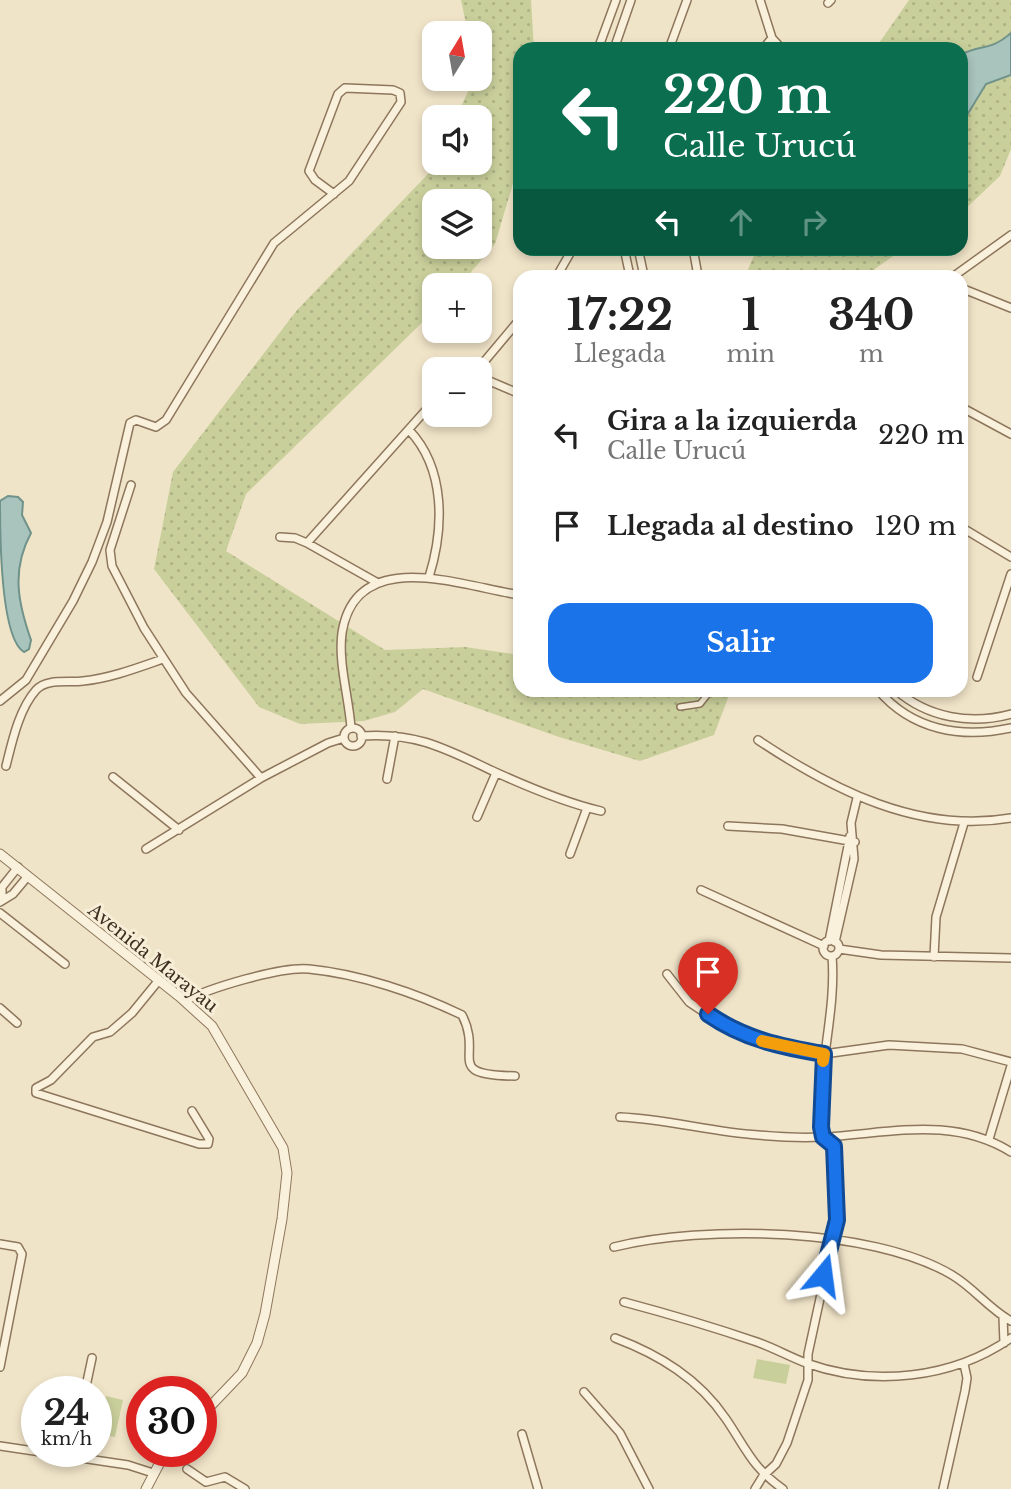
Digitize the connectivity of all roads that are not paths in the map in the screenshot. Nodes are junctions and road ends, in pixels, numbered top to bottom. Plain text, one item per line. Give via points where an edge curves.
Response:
1 (616, 0) edge
2 (631, 0) edge
3 (687, 0) edge
4 (760, 0) edge
5 (772, 38) junction
6 (601, 42) edge
7 (616, 42) edge
8 (672, 42) edge
9 (769, 42) edge
10 (776, 42) edge
11 (334, 194) junction
12 (1011, 235) edge
13 (962, 270) edge
14 (968, 291) edge
15 (1011, 308) edge
16 (513, 327) edge
17 (488, 357) edge
18 (492, 382) edge
19 (513, 391) edge
20 (968, 411) edge
21 (422, 415) edge
22 (409, 430) junction
23 (1011, 434) edge
24 (131, 485) dead end
25 (968, 531) edge
26 (280, 537) dead end
27 (307, 543) junction
28 (1011, 557) edge
29 (1011, 574) edge
30 (429, 577) junction
31 (378, 583) junction
32 (513, 593) edge
33 (163, 659) junction
34 (977, 677) dead end
35 (706, 697) edge
36 (886, 697) edge
37 (906, 697) edge
38 (0, 701) edge
39 (680, 707) dead end
40 (1011, 714) edge
41 (351, 728) junction
42 (1011, 728) edge
43 (361, 736) junction
44 (395, 736) junction
45 (344, 738) junction
46 (758, 740) dead end
47 (6, 766) dead end
48 (496, 773) junction
49 (113, 776) dead end
50 (261, 778) junction
51 (387, 779) dead end
52 (858, 798) junction
53 (587, 808) junction
54 (601, 811) dead end
55 (477, 817) dead end
56 (1011, 818) edge
57 (964, 823) junction
58 (728, 826) dead end
59 (178, 830) junction
60 (851, 838) junction
61 (146, 849) dead end
62 (0, 853) edge
63 (570, 854) dead end
64 (18, 867) junction
65 (28, 876) junction
66 (701, 890) dead end
67 (1, 901) edge
68 (0, 913) edge
69 (832, 944) junction
70 (832, 956) junction
71 (934, 957) junction
72 (1011, 958) edge
73 (65, 964) dead end
74 (667, 974) dead end
75 (159, 980) junction
76 (185, 1001) junction
77 (0, 1008) edge
78 (17, 1023) dead end
79 (824, 1054) junction
80 (1011, 1064) edge
81 (515, 1076) dead end
82 (51, 1080) junction
83 (56, 1097) junction
84 (192, 1111) dead end
85 (620, 1117) dead end
86 (823, 1137) junction
87 (989, 1139) junction
88 (1011, 1152) edge
89 (832, 1241) junction
90 (0, 1244) edge
91 (614, 1247) dead end
92 (624, 1302) dead end
93 (1007, 1319) edge
94 (615, 1338) dead end
95 (1011, 1338) edge
96 (1004, 1343) junction
97 (92, 1358) dead end
98 (808, 1364) junction
99 (964, 1364) junction
100 (0, 1367) edge
101 (88, 1376) edge
102 (584, 1392) dead end
103 (217, 1399) edge
104 (522, 1434) dead end
105 (0, 1446) edge
106 (21, 1449) edge
107 (112, 1462) edge
108 (157, 1467) edge
109 (187, 1469) dead end
110 (153, 1473) junction
111 (763, 1476) junction
112 (146, 1489) edge
113 (245, 1489) edge
114 (538, 1489) edge
115 (649, 1489) edge
116 (755, 1489) edge
117 (783, 1489) edge
118 (943, 1489) edge

1 - 6 street
2 - 7 street
3 - 8 street
4 - 5 street
5 - 9 street
5 - 10 street
11 - 11 street via 349,181 401,102 400,93 345,88 338,94 309,171
11 - 38 street via 274,243 162,425 130,423 107,522 92,562 26,680
12 - 13 street
14 - 15 street
16 - 17 street
18 - 19 street
20 - 23 street
21 - 22 street
22 - 27 street
22 - 30 street via 428,457 439,497 438,549
24 - 33 street via 110,550 112,566
25 - 28 street
26 - 27 street
27 - 31 street
29 - 34 street
30 - 31 street via 398,577
30 - 32 street
31 - 41 street via 349,612 342,635
33 - 47 street via 83,681 44,683 26,707
33 - 50 street via 186,693
35 - 39 street via 700,704
36 - 42 street via 908,716 943,730 968,734
37 - 40 street via 960,719 988,720
41 - 43 street
41 - 45 street
43 - 44 street
43 - 45 street via 354,746
44 - 48 street via 433,742
44 - 51 street
45 - 50 street
46 - 52 street
48 - 53 street
48 - 55 street
49 - 59 street
50 - 59 street
52 - 57 street
52 - 60 street
53 - 54 street
53 - 63 street
56 - 57 street
57 - 71 street via 936,917
58 - 60 street
59 - 61 street
60 - 69 street
62 - 64 street, Avenida Marayau
64 - 65 street, Avenida Marayau
64 - 67 street via 2,887
65 - 67 street
65 - 75 street, Avenida Marayau
66 - 69 street
68 - 73 street
69 - 70 street
69 - 70 street via 825,953
69 - 71 street
70 - 79 street
71 - 72 street
74 - 79 street via 689,1002 726,1027 772,1045
75 - 76 street, Avenida Marayau
75 - 82 street via 132,1013 110,1032 93,1037
76 - 81 street via 217,986 306,968 383,985 463,1015 469,1028 472,1069 484,1075
76 - 103 street, Avenida Marayau via 212,1026 286,1160 272,1283 257,1343 242,1373
77 - 78 street
79 - 80 street via 889,1045 927,1047 962,1049
79 - 86 street
80 - 87 street
82 - 83 street
82 - 83 street via 36,1088 36,1093
83 - 84 street via 208,1144
85 - 86 street via 660,1119 713,1131
86 - 87 street via 928,1129
86 - 89 street via 834,1146 836,1167 837,1220
87 - 88 street
89 - 91 street via 693,1234
89 - 93 street via 895,1249 922,1260 953,1275
89 - 98 street
90 - 100 street via 18,1247 22,1254
92 - 98 street via 761,1344
93 - 96 street
94 - 111 street via 648,1351 697,1385 726,1419
95 - 96 street
96 - 99 street
97 - 101 street
98 - 99 street via 882,1376
98 - 111 street via 808,1380 787,1443
99 - 118 street via 965,1391
102 - 115 street via 620,1433
104 - 114 street
105 - 106 street
107 - 110 street
108 - 110 street
109 - 113 street via 206,1482 225,1477
110 - 112 street
111 - 116 street
111 - 117 street

